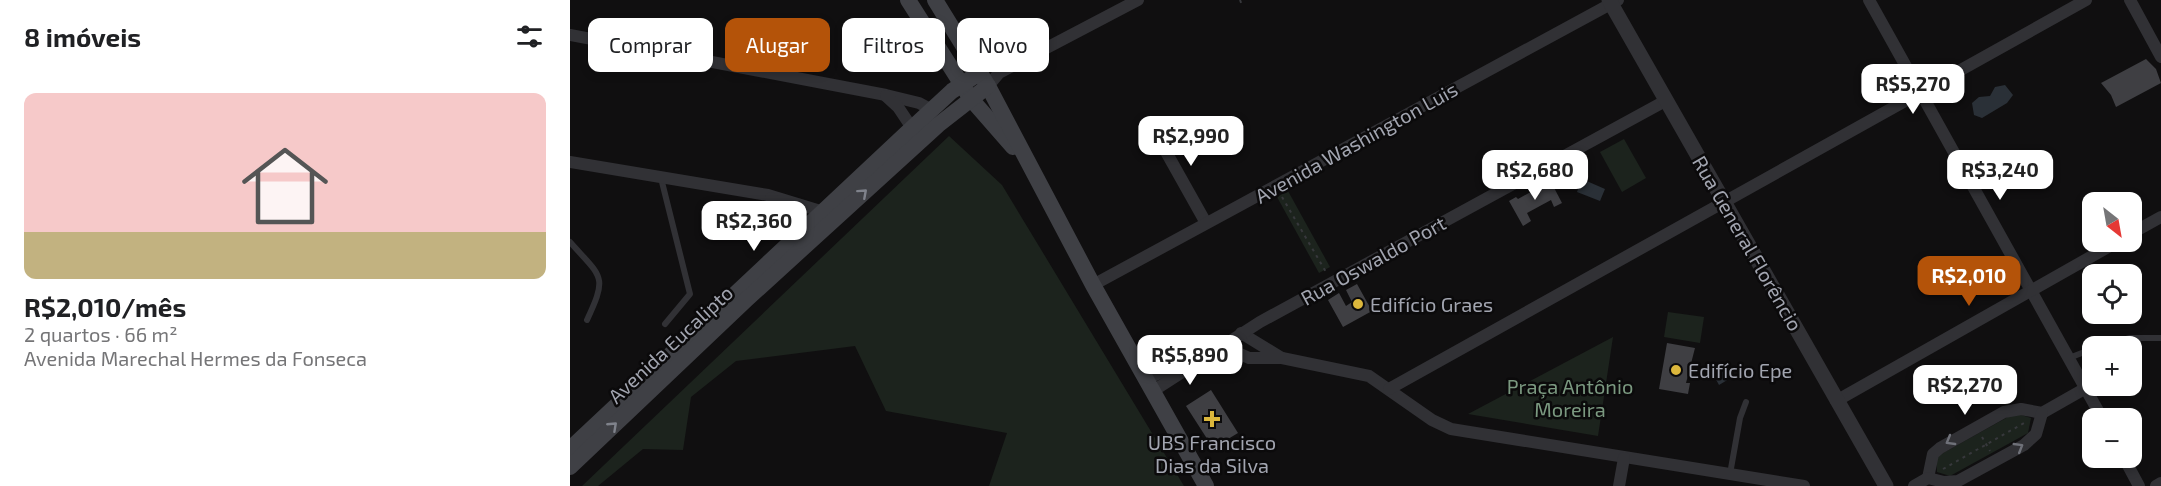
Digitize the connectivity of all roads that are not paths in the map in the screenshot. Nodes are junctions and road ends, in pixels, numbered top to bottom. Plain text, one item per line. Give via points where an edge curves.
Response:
1 (908, 0) edge
2 (935, 0) edge
3 (1138, 0) edge
4 (1869, 0) edge
5 (2086, 0) edge
6 (2130, 0) edge
7 (1613, 1) edge
8 (570, 35) edge
9 (2161, 57) edge
10 (984, 80) junction
11 (962, 84) junction
12 (1922, 93) junction
13 (886, 95) junction
14 (971, 99) junction
15 (1667, 100) junction
16 (932, 110) junction
17 (1151, 124) dead end
18 (912, 128) junction
19 (570, 162) edge
20 (1032, 168) junction
21 (661, 178) junction
22 (768, 195) junction
23 (1725, 203) junction
24 (830, 214) junction
25 (2161, 217) edge
26 (1206, 223) junction
27 (2142, 227) edge
28 (797, 236) junction
29 (570, 242) edge
30 (2099, 252) edge
31 (1093, 285) junction
32 (2031, 289) junction
33 (587, 320) dead end
34 (665, 324) dead end
35 (1241, 333) junction
36 (2142, 338) edge
37 (2161, 338) edge
38 (1220, 345) junction
39 (2082, 353) edge
40 (1282, 358) junction
41 (2069, 358) junction
42 (2082, 381) edge
43 (1149, 385) junction
44 (1389, 389) junction
45 (2082, 390) edge
46 (1836, 400) junction
47 (1746, 402) dead end
48 (2042, 413) junction
49 (570, 449) edge
50 (1624, 458) junction
51 (570, 466) edge
52 (2129, 468) edge
53 (1730, 475) junction
54 (1928, 478) junction
55 (2161, 483) edge
56 (1206, 486) edge
57 (1619, 486) edge
58 (1804, 486) edge
59 (1886, 486) edge
60 (1914, 486) edge
61 (2139, 486) edge
62 (2156, 486) edge

1 - 11 main road
2 - 10 main road
3 - 10 street
4 - 12 street
5 - 12 street
6 - 9 street
7 - 15 street, Rua General Florêncio
7 - 26 street, Avenida Washington Luis
8 - 13 street
10 - 11 main road, Avenida Eucalipto
10 - 14 main road, Avenida Eucalipto
10 - 20 main road
11 - 14 main road
11 - 16 main road, Avenida Eucalipto
12 - 23 street
12 - 32 street
13 - 16 street
13 - 18 street
14 - 20 main road
24 -> 14 main road, Avenida Eucalipto
15 - 23 street, Rua General Florêncio
15 - 35 street, Rua Oswaldo Port
16 - 18 main road, Avenida Eucalipto
17 - 26 street
18 - 24 main road, Avenida Eucalipto
19 - 21 street
20 - 31 main road
21 - 22 street
21 - 34 lane via 690,294
22 - 24 street
22 - 28 street via 786,213
23 - 44 street
23 - 46 street, Rua General Florêncio
24 - 28 main road, Avenida Eucalipto
51 -> 24 main road, Avenida Eucalipto
25 - 27 street
26 - 31 street, Avenida Washington Luis
28 - 49 main road, Avenida Eucalipto
29 - 33 lane via 599,277 601,285
30 - 32 street
31 - 43 main road
32 - 41 street
32 - 46 street
35 - 38 street, Rua Oswaldo Port
35 - 40 street
36 - 37 lane
38 - 40 street via 1249,358
38 - 43 street, Rua Oswaldo Port
39 - 41 lane
40 - 44 street via 1349,370 1369,376
41 - 42 street
43 - 56 main road
44 - 50 street via 1451,429
45 - 48 street
46 - 59 street, Rua General Florêncio
47 - 53 lane
54 -> 48 street via 1958,481 1996,461 2030,441
48 -> 54 street via 2013,409 1976,427 1933,454
50 - 53 street
50 - 57 street
52 - 61 street
53 - 58 street
54 - 60 street
55 - 62 street

